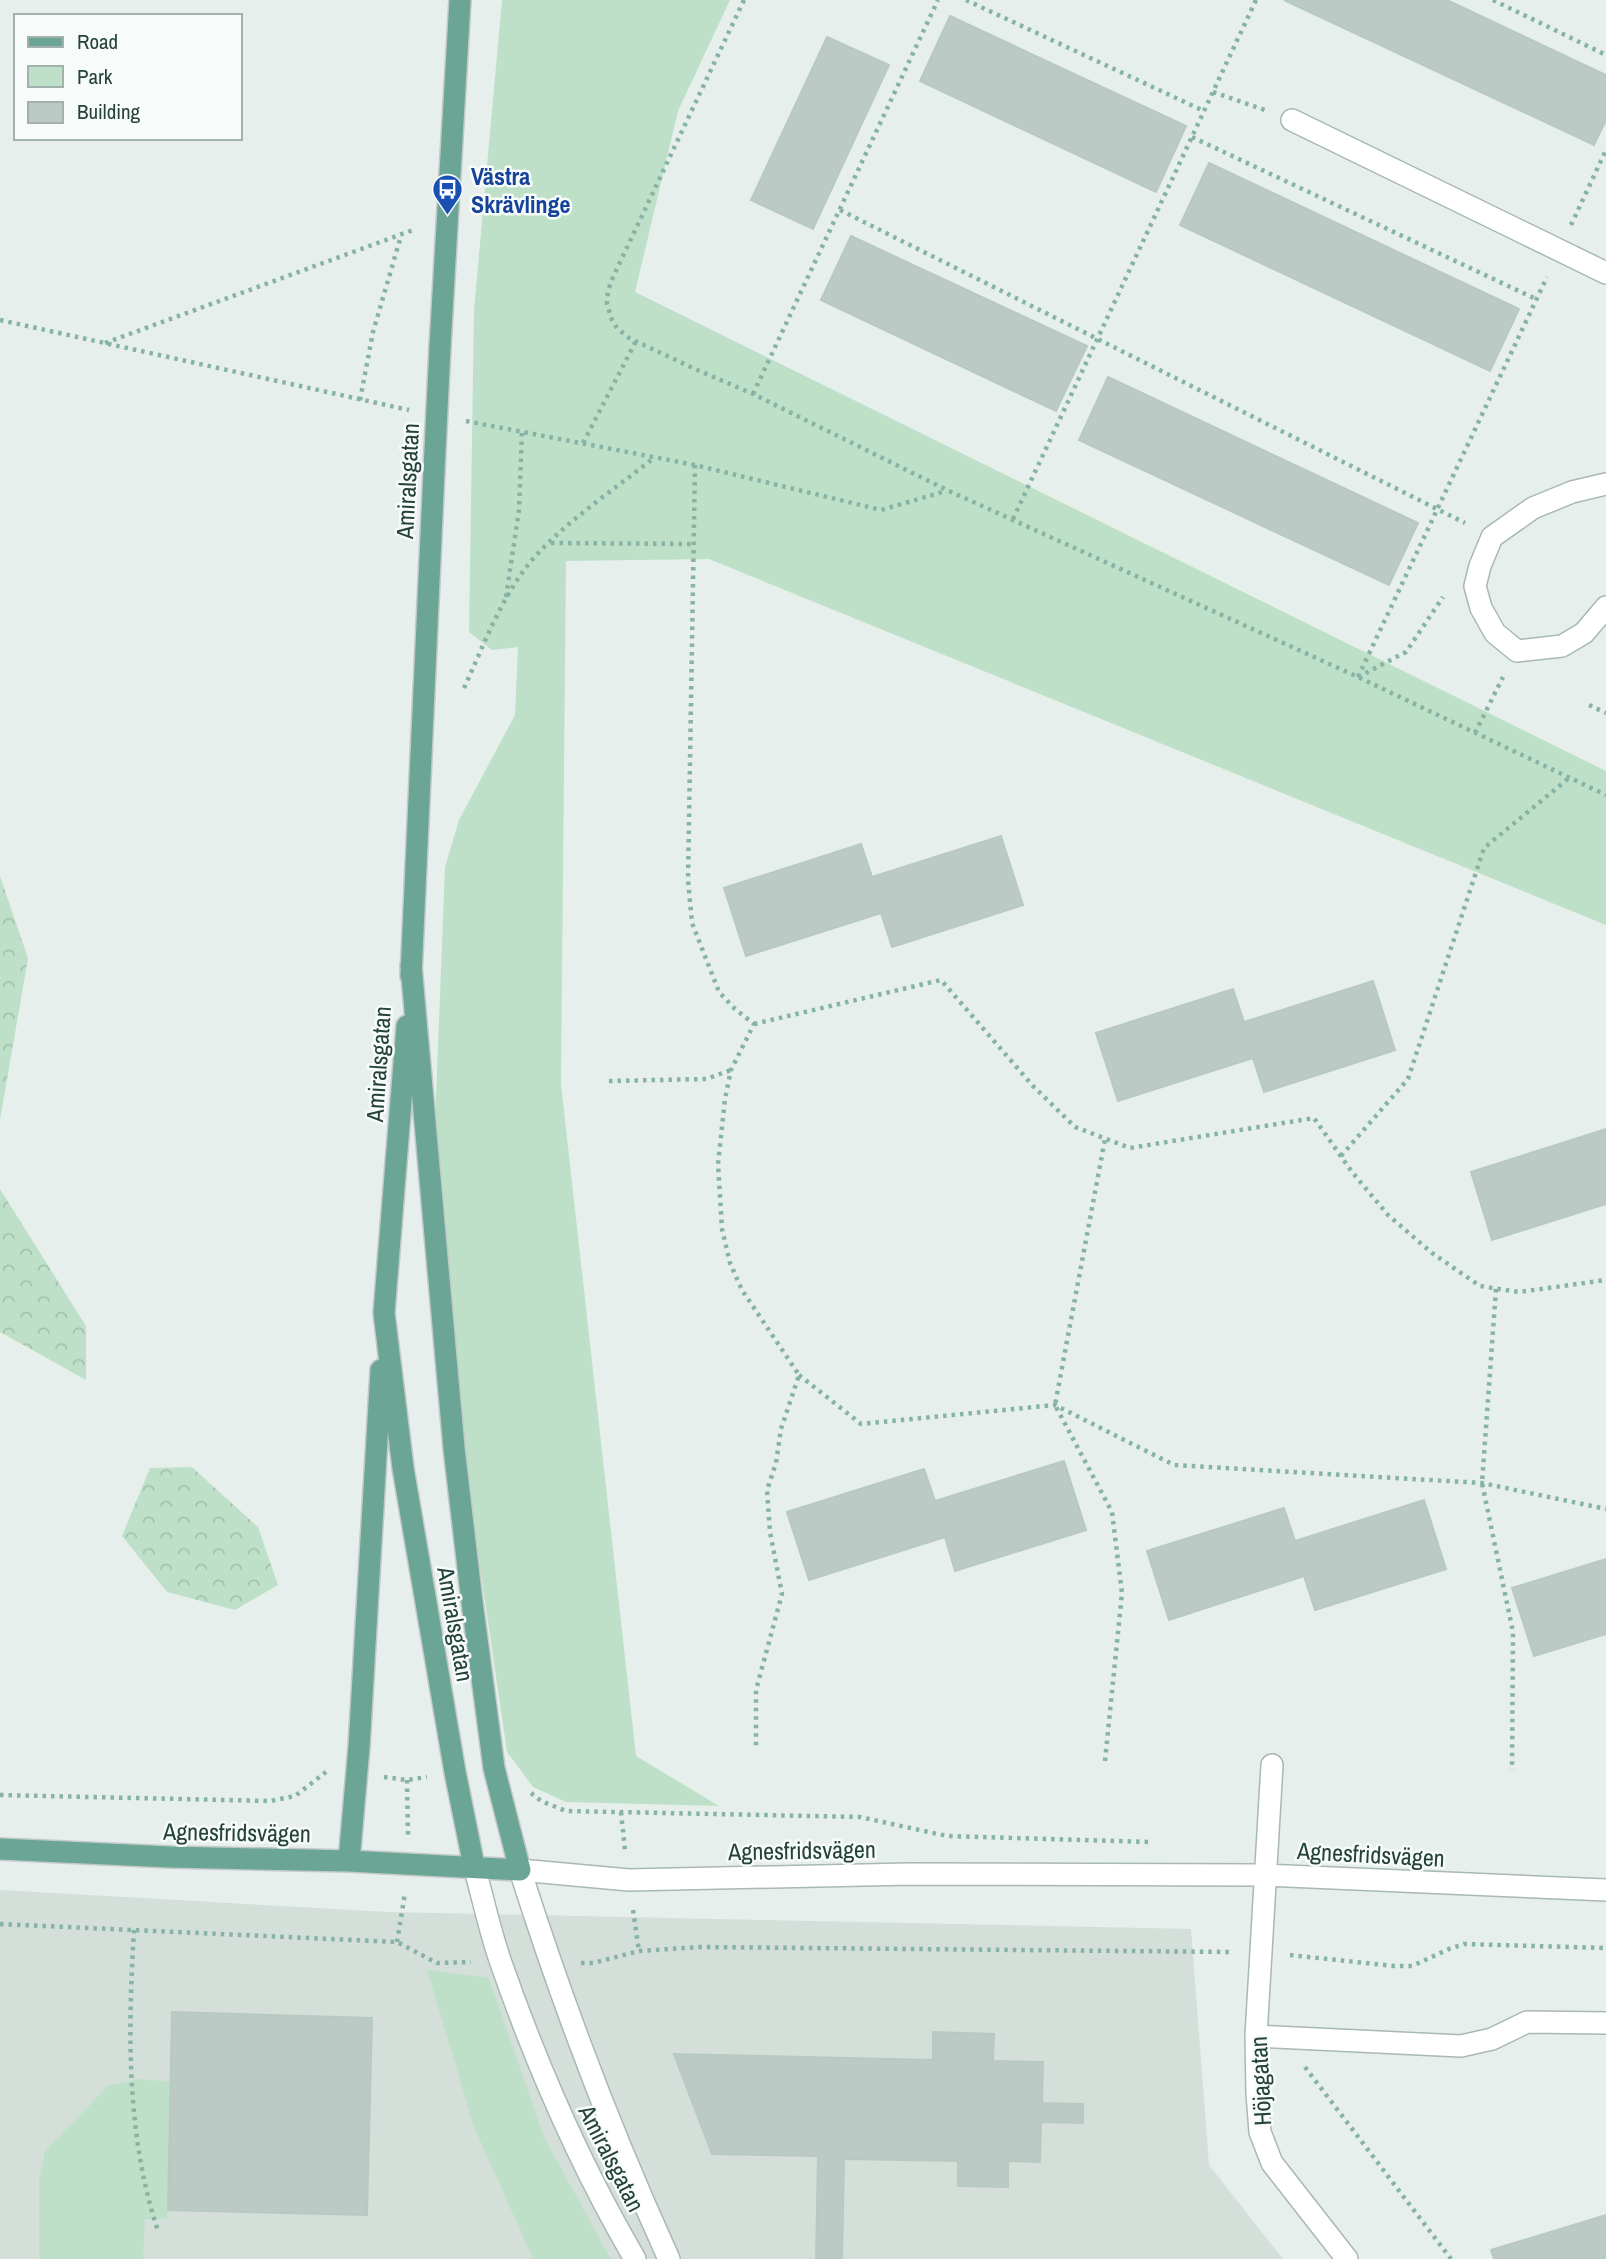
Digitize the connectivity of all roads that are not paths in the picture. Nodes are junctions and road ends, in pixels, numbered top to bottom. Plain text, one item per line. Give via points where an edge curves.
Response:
1 (460, 0) edge
2 (1292, 120) road end
3 (1606, 273) edge
4 (1606, 484) edge
5 (1606, 607) edge
6 (411, 965) junction
7 (384, 1313) junction
8 (1272, 1765) dead end
9 (0, 1849) edge
10 (349, 1861) junction
11 (474, 1866) junction
12 (520, 1870) junction
13 (1265, 1875) junction
14 (1606, 1890) edge
15 (1606, 2023) edge
16 (1256, 2036) junction
17 (635, 2259) edge
18 (669, 2259) edge
19 (1347, 2259) edge

1 - 6 main road, Amiralsgatan, bridge
2 - 3 street
4 - 5 street via 1533,508 1492,537 1475,586 1495,633 1517,651 1562,646 1584,633
6 - 7 main road, Amiralsgatan
6 - 12 main road, Amiralsgatan via 454,1448 494,1768
7 - 10 main road
7 - 11 main road, Amiralsgatan via 403,1468
8 - 13 street, Höjagatan
9 - 10 main road, Agnesfridsvägen
10 - 11 main road, Agnesfridsvägen
11 - 12 main road, Agnesfridsvägen
11 - 17 street, Amiralsgatan via 501,1962 551,2095
12 - 13 street, Agnesfridsvägen via 629,1880 909,1874
12 - 18 street, Amiralsgatan via 580,2047
13 - 14 street, Agnesfridsvägen
13 - 16 street, Höjagatan
15 - 16 street via 1527,2022 1492,2039 1461,2046
16 - 19 street, Höjagatan via 1260,2132 1272,2163

